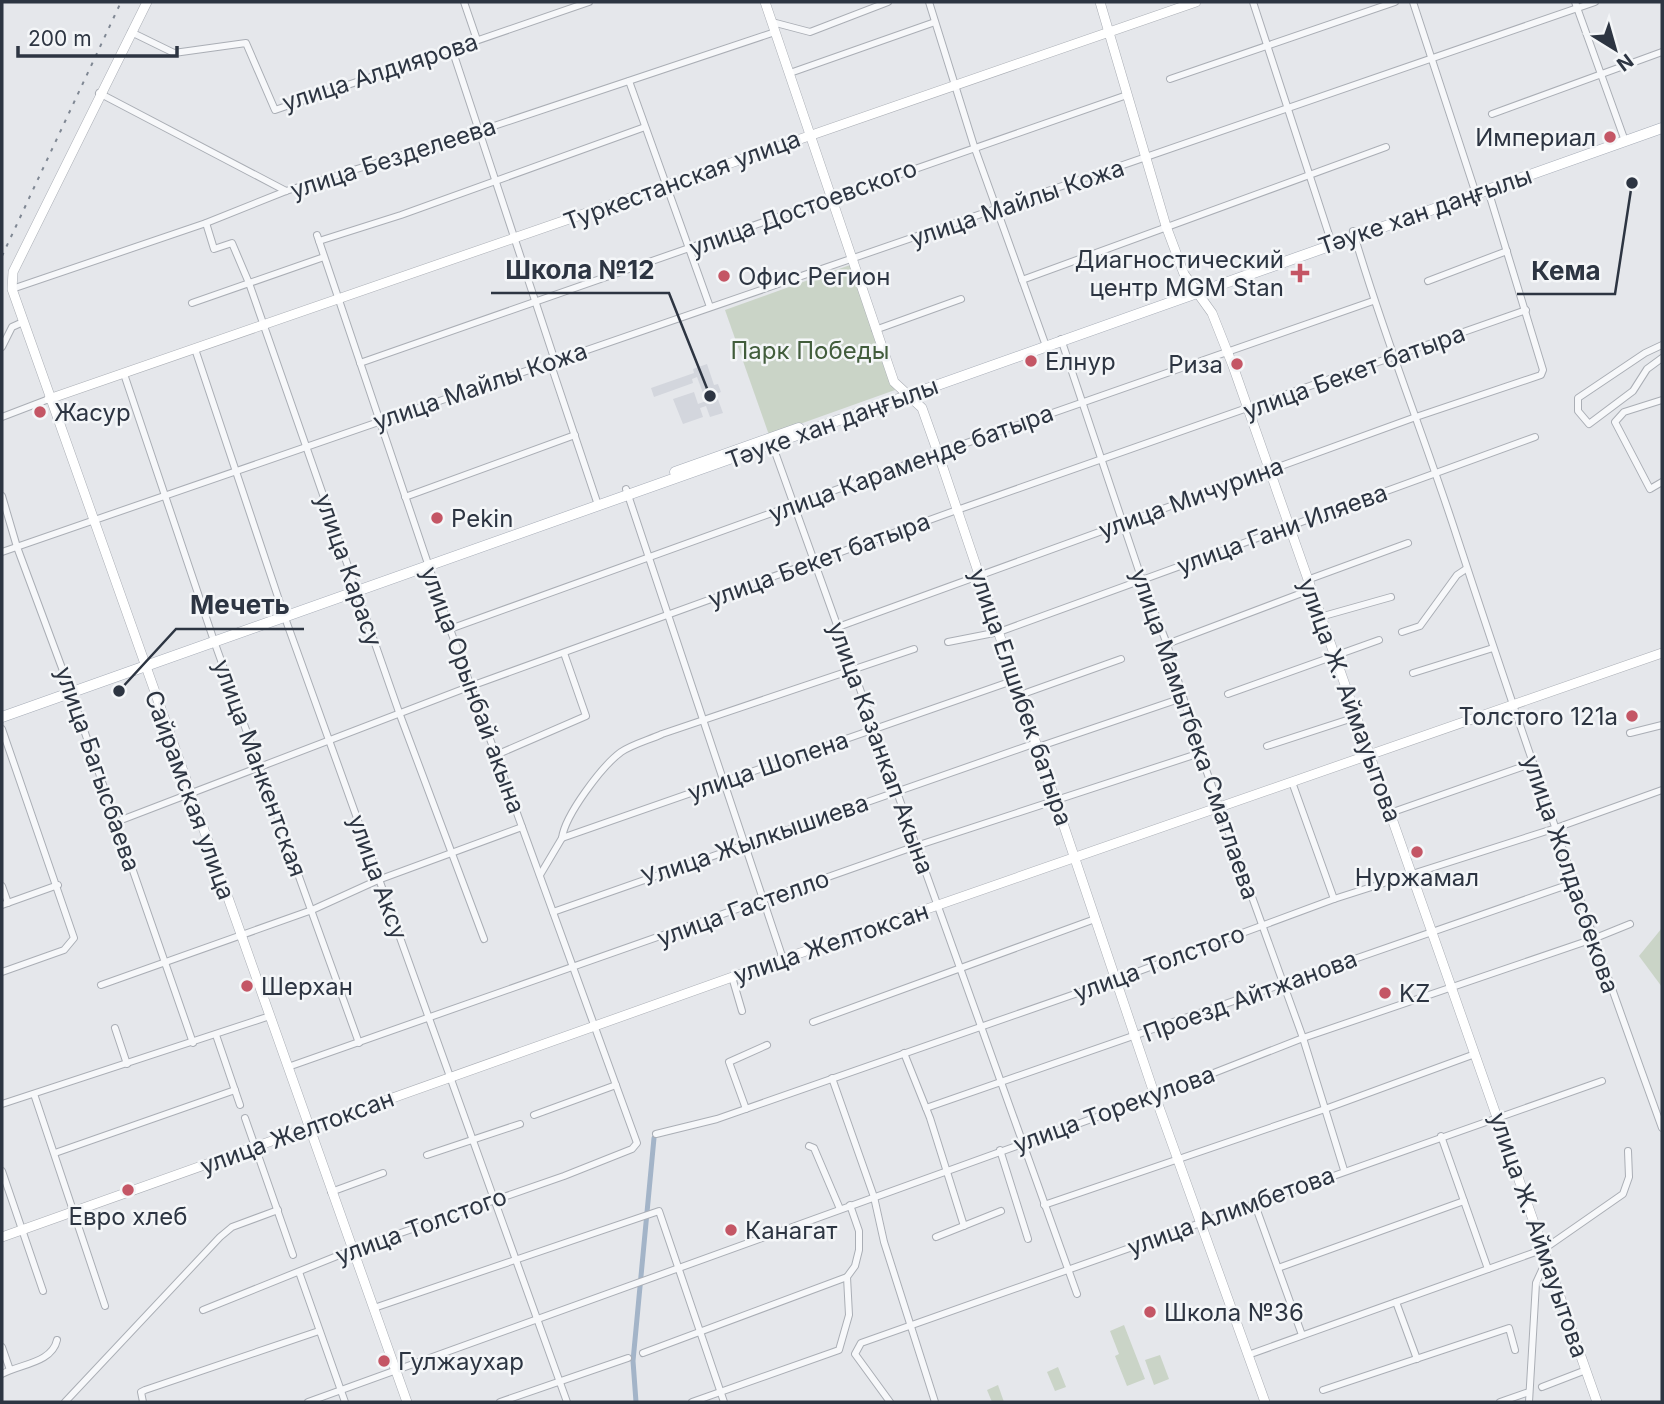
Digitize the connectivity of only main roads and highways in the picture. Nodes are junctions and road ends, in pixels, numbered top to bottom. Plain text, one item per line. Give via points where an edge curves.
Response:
1 (1662, 126) edge
2 (1624, 139) junction
3 (1476, 192) junction
4 (70, 690) junction
5 (2, 712) edge
6 (2, 717) edge

1 - 2 main road, Тәуке хан даңғылы
2 - 3 main road, Тәуке хан даңғылы
2 - 3 main road, Тәуке хан даңғылы
3 - 4 main road, Тәуке хан даңғылы
4 - 5 main road, Тәуке хан даңғылы
4 - 6 main road, Тәуке хан даңғылы

